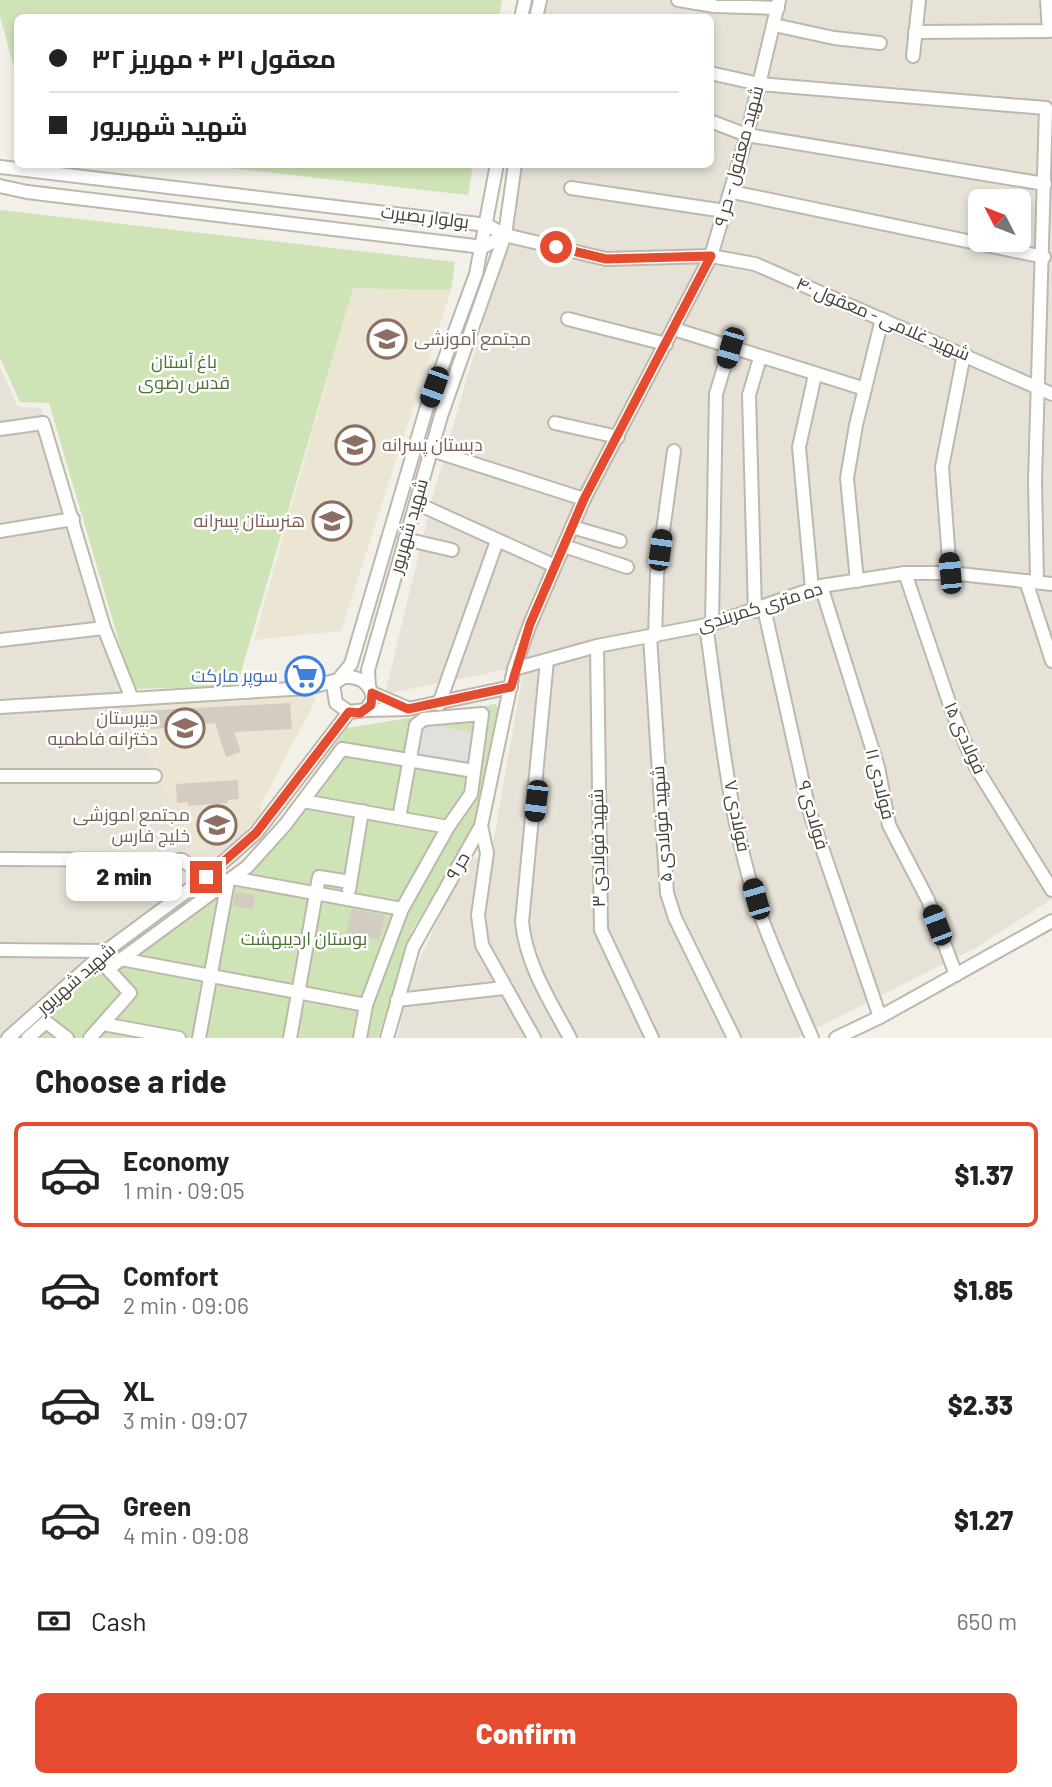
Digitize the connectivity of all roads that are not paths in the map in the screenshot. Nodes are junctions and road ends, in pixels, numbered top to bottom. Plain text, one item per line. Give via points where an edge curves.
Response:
1 (678, 0) edge
2 (919, 0) edge
3 (1047, 0) edge
4 (778, 4) edge
5 (774, 25) junction
6 (915, 32) junction
7 (880, 43) dead end
8 (912, 56) dead end
9 (714, 74) edge
10 (759, 83) junction
11 (714, 123) edge
12 (747, 135) junction
13 (0, 167) edge
14 (496, 168) edge
15 (514, 168) edge
16 (113, 181) junction
17 (1045, 184) junction
18 (0, 186) edge
19 (571, 188) dead end
20 (732, 192) junction
21 (111, 203) junction
22 (725, 211) junction
23 (487, 225) junction
24 (505, 235) junction
25 (483, 247) junction
26 (711, 256) junction
27 (1044, 257) junction
28 (882, 319) junction
29 (568, 320) dead end
30 (674, 329) junction
31 (666, 344) junction
32 (730, 348) junction
33 (964, 354) junction
34 (760, 358) junction
35 (815, 375) junction
36 (1039, 388) junction
37 (865, 390) junction
38 (1052, 394) edge
39 (555, 423) dead end
40 (0, 429) edge
41 (618, 437) junction
42 (431, 450) junction
43 (674, 451) dead end
44 (584, 499) junction
45 (416, 503) junction
46 (73, 519) junction
47 (572, 527) junction
48 (0, 531) edge
49 (405, 540) junction
50 (497, 541) junction
51 (620, 541) dead end
52 (564, 546) junction
53 (452, 550) dead end
54 (555, 566) junction
55 (627, 568) dead end
56 (905, 573) junction
57 (950, 573) junction
58 (857, 580) junction
59 (1031, 581) junction
60 (1052, 584) edge
61 (816, 588) junction
62 (759, 609) junction
63 (709, 624) junction
64 (104, 628) junction
65 (653, 636) junction
66 (0, 640) edge
67 (597, 646) junction
68 (547, 660) junction
69 (1052, 662) edge
70 (514, 669) junction
71 (338, 680) junction
72 (511, 687) junction
73 (307, 688) junction
74 (370, 690) junction
75 (333, 697) junction
76 (132, 699) junction
77 (439, 704) junction
78 (0, 707) edge
79 (408, 709) junction
80 (366, 710) junction
81 (349, 712) junction
82 (410, 760) junction
83 (474, 771) junction
84 (0, 776) edge
85 (156, 776) dead end
86 (303, 801) junction
87 (362, 811) junction
88 (399, 818) junction
89 (481, 826) junction
90 (448, 827) junction
91 (0, 859) edge
92 (206, 877) junction
93 (230, 879) junction
94 (350, 882) junction
95 (1052, 890) edge
96 (316, 893) junction
97 (347, 899) junction
98 (402, 908) junction
99 (1052, 921) edge
100 (0, 950) edge
101 (106, 951) junction
102 (121, 959) junction
103 (956, 975) junction
104 (210, 976) junction
105 (505, 988) junction
106 (298, 993) junction
107 (397, 1000) junction
108 (366, 1005) junction
109 (880, 1017) junction
110 (103, 1024) junction
111 (7, 1035) edge
112 (93, 1037) edge
113 (28, 1038) edge
114 (67, 1038) edge
115 (179, 1038) edge
116 (199, 1038) edge
117 (290, 1038) edge
118 (360, 1038) edge
119 (387, 1038) edge
120 (534, 1038) edge
121 (570, 1038) edge
122 (652, 1038) edge
123 (734, 1038) edge
124 (812, 1038) edge
125 (836, 1038) edge

1 - 4 street via 715,6
2 - 6 street
3 - 6 street via 1049,31
4 - 5 street, شهید معقول - حر ۹
5 - 7 street
5 - 10 street, شهید معقول - حر ۹
6 - 8 street
9 - 10 street
10 - 12 street, شهید معقول - حر ۹
10 - 17 street via 1046,108
11 - 12 street
12 - 17 street
12 - 20 street, شهید معقول - حر ۹
13 - 16 street, بولوار بصیرت
14 - 23 street, شهید شهریور
15 - 24 street, شهید شهریور
16 - 21 street
16 - 23 street, بولوار بصیرت
17 - 27 street
18 - 21 street, بولوار بصیرت
19 - 22 street
20 - 22 street, شهید معقول - حر ۹
20 - 27 street
21 - 25 street, بولوار بصیرت
22 - 26 street, شهید معقول - حر ۹
23 - 24 street, بولوار بصیرت
23 - 25 street, شهید شهریور
24 - 25 street, بولوار بصیرت
24 - 26 street, شهید غلامی - معقول ۴۰ via 606,259
24 - 42 street, شهید شهریور
25 - 71 street, شهید شهریور via 426,410 351,664
26 - 28 street, شهید غلامی - معقول ۴۰ via 755,264
26 - 30 street, شهید معقول - حر ۹
27 - 36 street
28 - 33 street, شهید غلامی - معقول ۴۰
28 - 37 street
29 - 31 street
30 - 31 street, شهید معقول - حر ۹
30 - 32 street
31 - 41 street, شهید معقول - حر ۹
32 - 34 street
32 - 63 street, فولادی ۷ via 716,394
33 - 36 street, شهید غلامی - معقول ۴۰
33 - 57 street via 942,467
34 - 35 street
34 - 62 street, فولادی ۹ via 749,395
35 - 37 street
35 - 61 street, فولادی ۱۱ via 799,447
36 - 38 street, شهید غلامی - معقول ۴۰
36 - 59 street
37 - 58 street via 847,478
39 - 41 street
40 - 46 street via 43,423
41 - 44 street, شهید معقول - حر ۹
42 - 44 street
42 - 45 street, شهید شهریور
43 - 65 street, شهید فولادی ۵
44 - 47 street, شهید معقول - حر ۹
45 - 49 street, شهید شهریور
45 - 50 street
46 - 48 street
46 - 64 street
47 - 51 street
47 - 52 street, شهید معقول - حر ۹
49 - 53 street
49 - 74 street, شهید شهریور via 368,670
50 - 54 street
50 - 77 street
52 - 54 street, شهید معقول - حر ۹
52 - 55 street
54 - 70 street, شهید معقول - حر ۹
56 - 57 street, ده متری کمربندی
56 - 58 street, ده متری کمربندی
56 - 95 street, فولادی ۱۵ via 951,711 974,764
57 - 59 street, ده متری کمربندی
58 - 61 street, ده متری کمربندی
59 - 60 street, ده متری کمربندی
59 - 69 street
61 - 62 street, ده متری کمربندی
61 - 103 street, فولادی ۱۱ via 878,767 889,825 928,900
62 - 63 street, ده متری کمربندی
62 - 109 street, فولادی ۹ via 809,810
63 - 65 street, ده متری کمربندی
63 - 124 street, فولادی ۷ via 723,748 746,860 762,918
64 - 66 street
64 - 76 street
65 - 67 street, ده متری کمربندی
65 - 123 street, شهید فولادی ۵ via 667,893
67 - 68 street, ده متری کمربندی
67 - 122 street, شهید فولادی ۳ via 601,930
68 - 70 street, ده متری کمربندی
68 - 121 street via 523,941
70 - 72 street, شهید معقول - حر ۹
71 - 73 street
71 - 74 street via 356,677
71 - 75 street via 333,684
72 - 77 street
72 - 89 street, حر ۹
73 - 75 street
73 - 76 street
74 - 79 street
74 - 80 street via 371,705
75 - 81 street
76 - 78 street
77 - 79 street
79 - 80 street
80 - 81 street
81 - 92 street, شهید شهریور via 256,833
82 - 83 street
82 - 83 street via 415,725 424,719 482,714
82 - 86 street via 342,749
82 - 88 street
83 - 90 street via 471,793
84 - 85 street
86 - 87 street
86 - 93 street via 247,867
87 - 88 street
87 - 94 street
88 - 90 street
89 - 105 street via 487,853 478,915 482,944
89 - 107 street, حر ۹ via 413,947
90 - 98 street
91 - 92 street via 182,860
92 - 101 street, شهید شهریور
93 - 96 street
93 - 102 street
93 - 104 street
94 - 96 street via 319,877
94 - 97 street
96 - 97 street
96 - 106 street
97 - 98 street
98 - 108 street
99 - 103 street
100 - 101 street
101 - 111 street, شهید شهریور
102 - 104 street
102 - 110 street via 108,969 130,993
103 - 109 street
104 - 106 street
104 - 116 street
105 - 107 street
105 - 120 street
106 - 108 street
106 - 117 street
107 - 119 street, حر ۹
108 - 118 street
109 - 125 street
110 - 112 street
110 - 115 street
113 - 114 street via 46,1022

